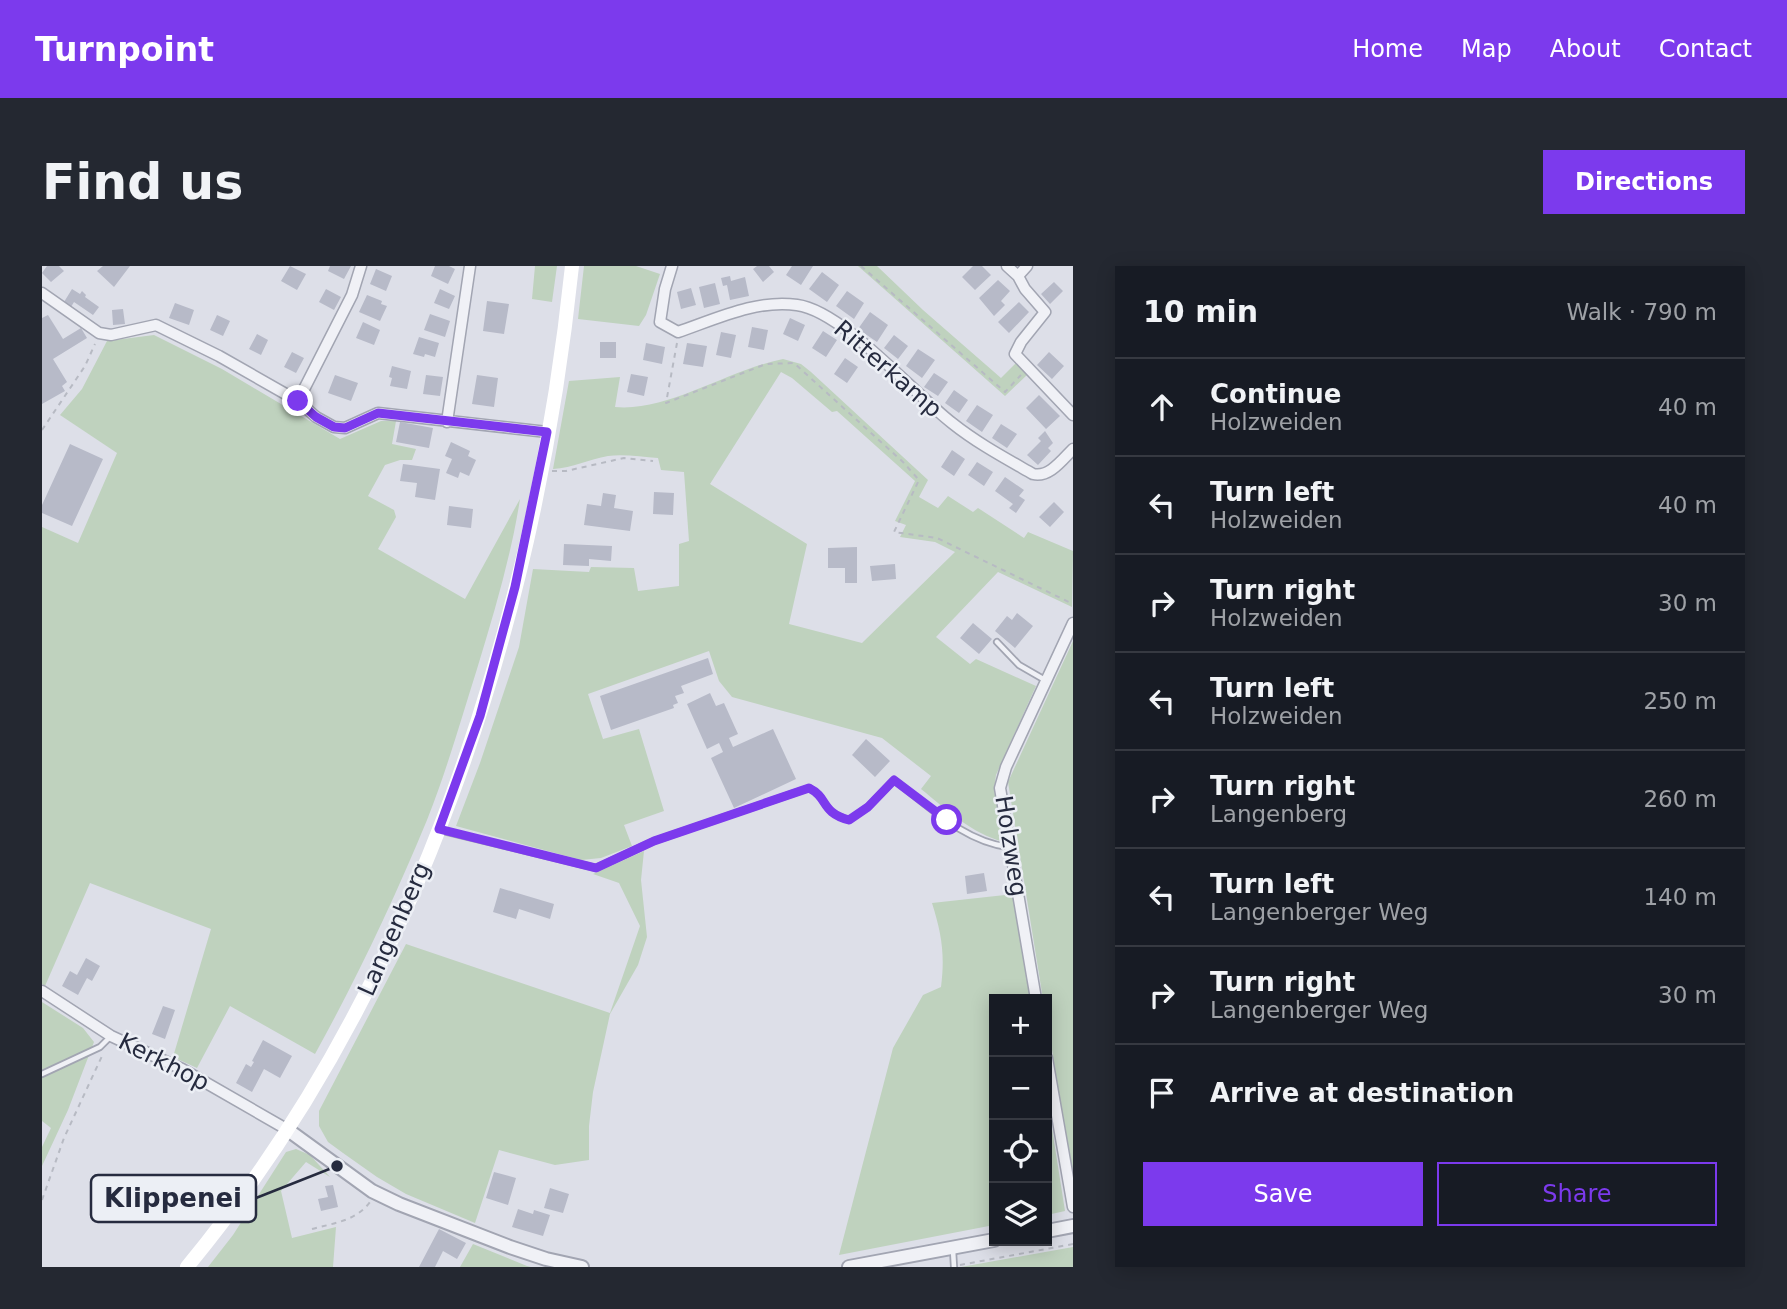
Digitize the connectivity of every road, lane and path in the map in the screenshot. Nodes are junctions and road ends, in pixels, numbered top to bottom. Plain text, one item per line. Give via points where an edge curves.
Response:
1 (361, 266) edge
2 (470, 266) edge
3 (572, 266) edge
4 (672, 266) edge
5 (861, 266) edge
6 (1007, 266) edge
7 (1027, 266) edge
8 (1018, 276) junction
9 (42, 293) edge
10 (678, 331) junction
11 (99, 333) junction
12 (1028, 366) junction
13 (298, 401) junction
14 (1073, 415) edge
15 (447, 422) junction
16 (42, 430) edge
17 (547, 432) junction
18 (1073, 449) edge
19 (653, 461) dead end
20 (540, 471) junction
21 (1073, 604) edge
22 (1073, 623) edge
23 (997, 642) dead end
24 (1046, 680) junction
25 (439, 829) junction
26 (1010, 847) junction
27 (42, 991) edge
28 (1036, 994) edge
29 (111, 1036) junction
30 (42, 1074) edge
31 (1052, 1086) edge
32 (288, 1130) junction
33 (376, 1193) junction
34 (42, 1200) edge
35 (1073, 1206) edge
36 (1073, 1226) edge
37 (1052, 1229) edge
38 (312, 1230) dead end
39 (989, 1241) edge
40 (1073, 1244) edge
41 (953, 1248) junction
42 (187, 1267) edge
43 (582, 1267) edge
44 (849, 1267) edge
45 (954, 1267) edge

1 - 13 street via 352,295
2 - 15 street
3 - 17 main road, Langenberg
4 - 10 street via 660,322
5 - 12 path via 1005,392
6 - 8 street
7 - 8 street
8 - 12 street via 1045,312 1015,354
9 - 11 street
10 - 18 street, Ritterkamp via 745,309 796,304 810,308 845,328 974,440 1033,474 1048,473
10 - 21 path via 666,403 766,364 794,363 919,480 894,532 937,538
11 - 13 street via 111,335 156,325
11 - 16 path via 85,366
12 - 14 street
13 - 15 street via 334,427 345,428 378,413
15 - 17 street
17 - 20 main road, Langenberg
19 - 20 path via 624,458 566,471
20 - 25 main road, Langenberg via 480,716
22 - 24 street, Holzweg
23 - 24 lane via 1019,665
24 - 26 street, Holzweg via 1000,788
25 - 26 lane via 596,868 654,841 809,788 817,792 828,811 849,820 894,780 972,837
25 - 32 main road, Langenberg via 366,992
26 - 28 street, Holzweg
27 - 29 street, Kerkhop
29 - 30 lane via 100,1047
29 - 32 street, Kerkhop via 182,1069
29 - 34 path via 64,1138
31 - 35 street
32 - 33 street
32 - 42 main road, Langenberg
33 - 38 path via 352,1218
33 - 43 street via 510,1247
36 - 37 street
39 - 41 street
40 - 45 path
41 - 44 street
41 - 45 lane

